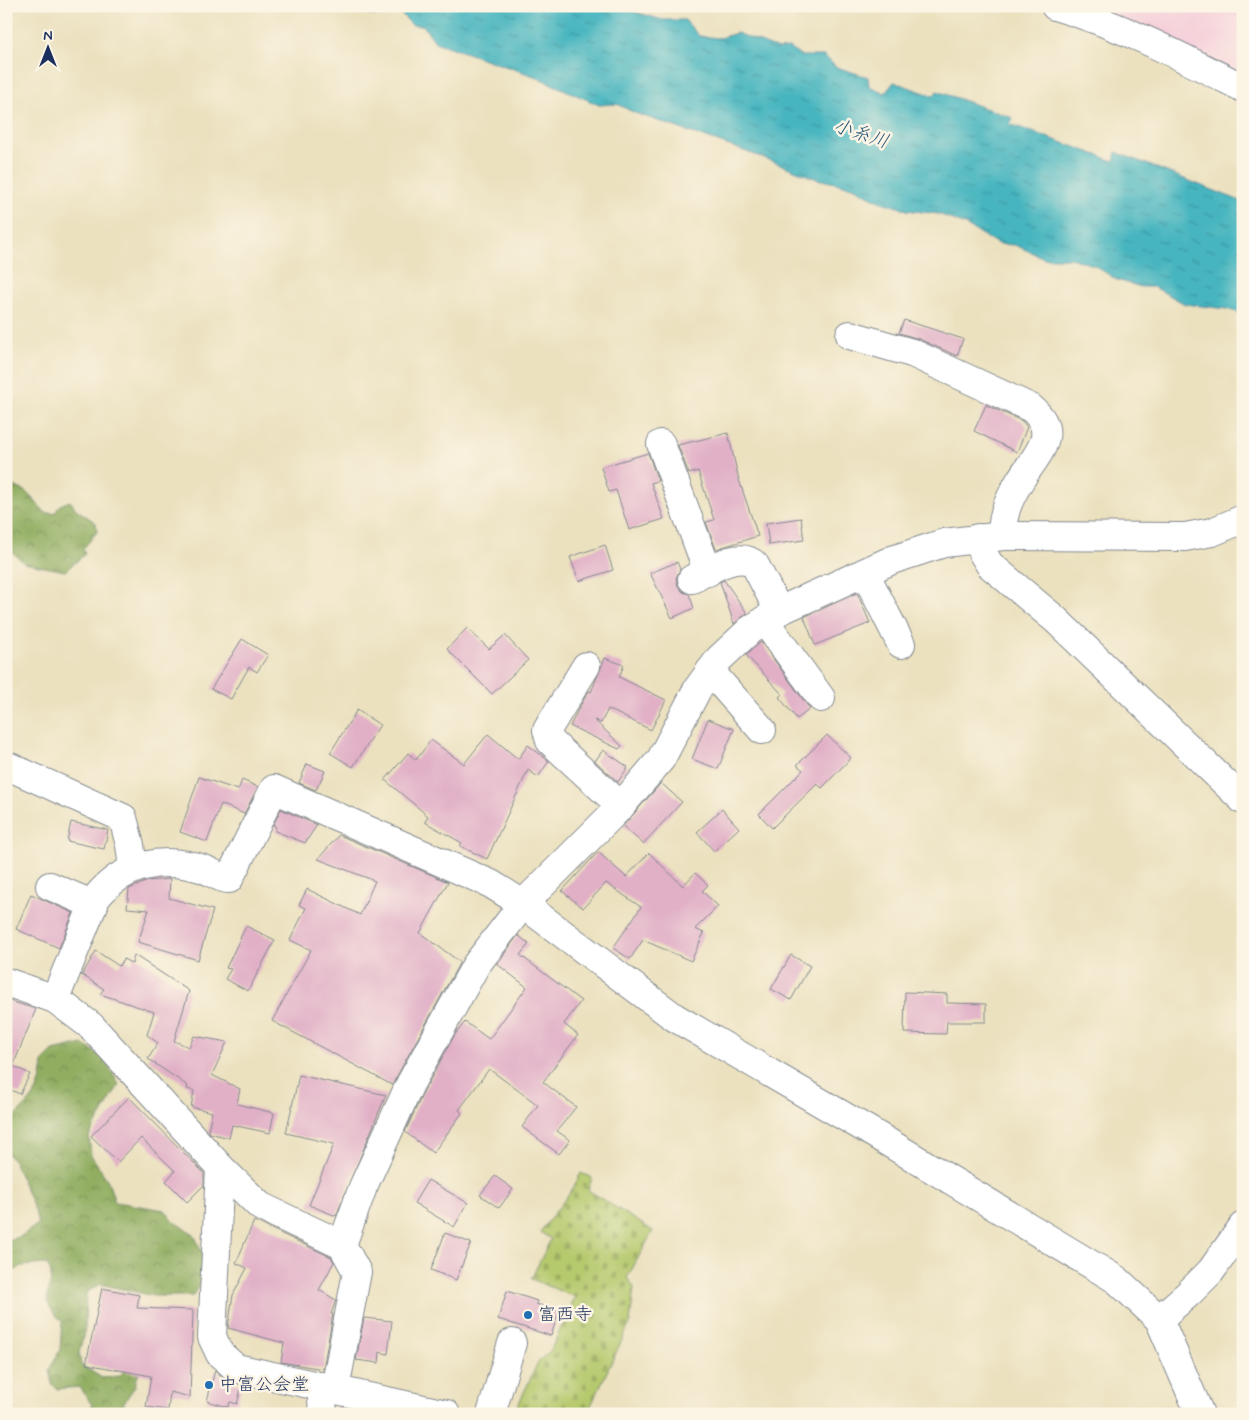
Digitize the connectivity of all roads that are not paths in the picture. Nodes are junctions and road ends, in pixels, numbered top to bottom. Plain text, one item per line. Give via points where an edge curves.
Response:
1 (1055, 6) edge
2 (1243, 88) edge
3 (850, 335) dead end
4 (661, 444) dead end
5 (1243, 519) edge
6 (991, 537) junction
7 (865, 573) junction
8 (772, 616) junction
9 (901, 644) dead end
10 (586, 666) dead end
11 (710, 671) junction
12 (821, 698) dead end
13 (762, 730) dead end
14 (6, 770) edge
15 (1243, 800) edge
16 (621, 806) junction
17 (133, 868) junction
18 (50, 886) dead end
19 (523, 904) junction
20 (94, 905) junction
21 (6, 982) edge
22 (56, 999) junction
23 (220, 1167) junction
24 (1243, 1226) edge
25 (342, 1245) junction
26 (1159, 1319) junction
27 (512, 1342) dead end
28 (328, 1388) junction
29 (323, 1414) edge
30 (446, 1414) edge
31 (491, 1414) edge
32 (1200, 1414) edge

1 - 2 street via 1160,46
3 - 6 street via 912,353 1031,408 1041,416 1046,427 1042,449 1018,484 1002,522
4 - 8 street via 700,576 738,558 750,560 755,565
5 - 6 street via 1212,532 1186,537
6 - 7 street via 918,550
6 - 15 street via 982,552 990,565 1056,620
7 - 8 street
7 - 9 street
8 - 11 street via 750,630 718,659
8 - 12 street
10 - 16 street via 547,730 547,736
11 - 13 street
11 - 16 street via 661,759
14 - 17 street via 10,767 123,818
16 - 19 street
17 - 19 street via 152,864 188,865 228,879 274,789 491,884
17 - 20 street via 104,888
18 - 20 street
19 - 25 street via 476,965 410,1084 363,1187
19 - 26 street via 674,1017 1117,1280
20 - 22 street
21 - 22 street
22 - 23 street via 91,1026
23 - 25 street via 260,1206
23 - 28 street via 212,1337 220,1354 236,1368
24 - 26 street via 1211,1270
25 - 28 street via 357,1272
26 - 32 street
27 - 31 street
28 - 29 street
28 - 30 street

